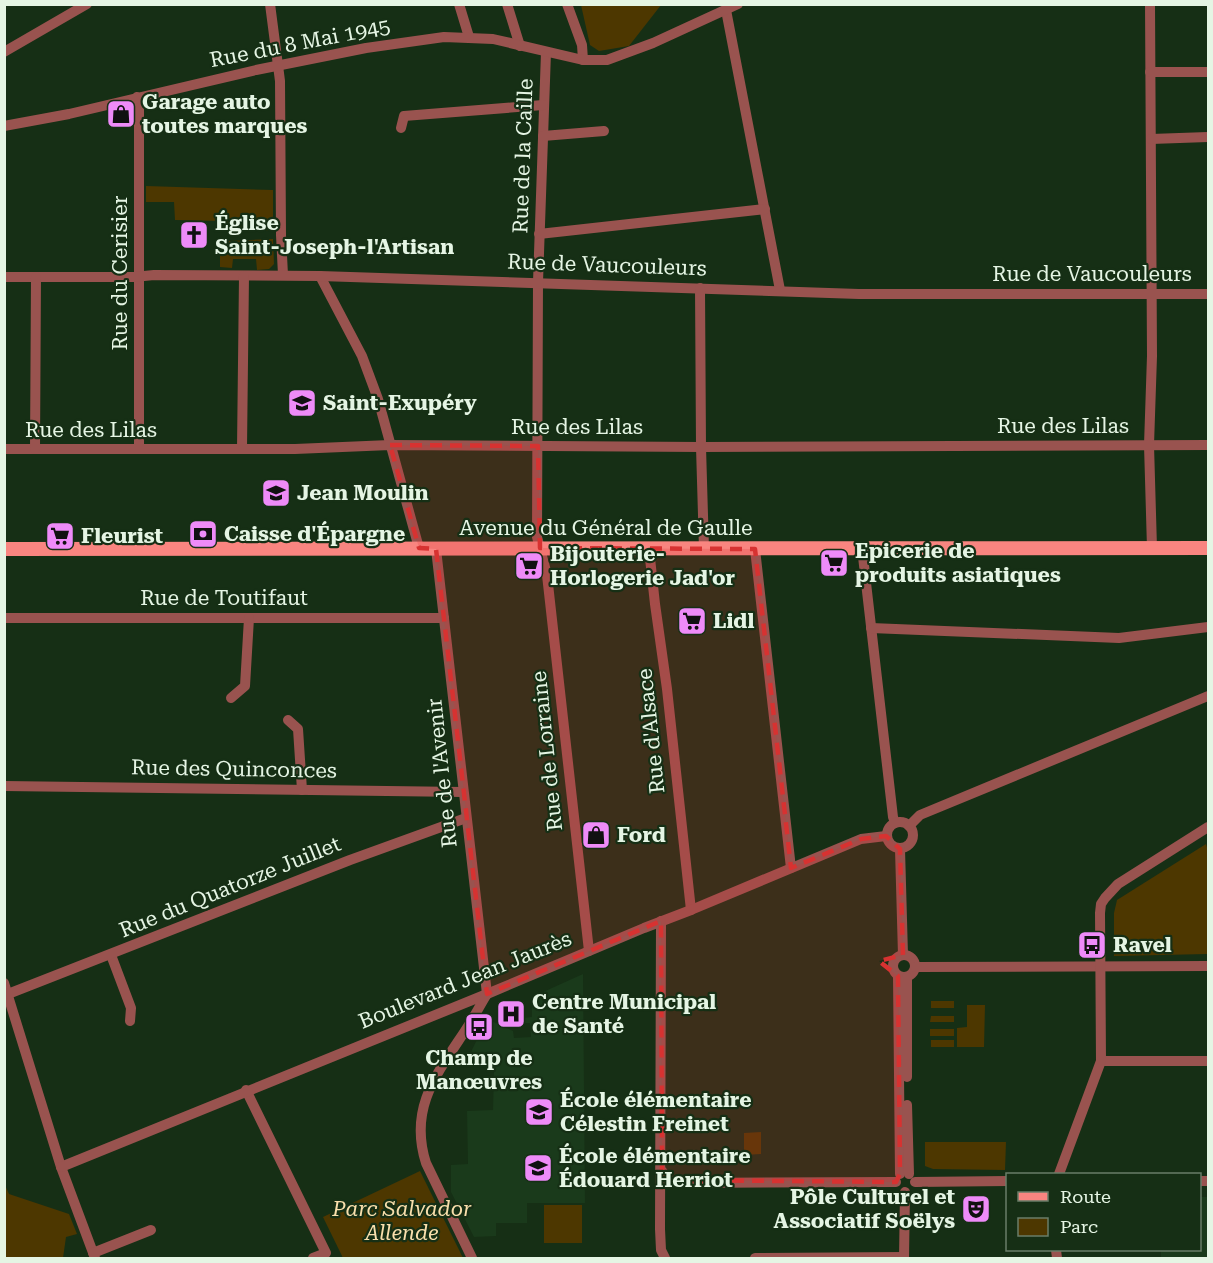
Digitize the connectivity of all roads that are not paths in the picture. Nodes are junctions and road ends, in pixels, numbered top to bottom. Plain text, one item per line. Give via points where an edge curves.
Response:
1 (87, 4) edge
2 (270, 4) edge
3 (459, 4) edge
4 (507, 4) edge
5 (567, 4) edge
6 (738, 4) edge
7 (1150, 4) edge
8 (726, 10) junction
9 (469, 37) junction
10 (520, 46) junction
11 (4, 52) edge
12 (546, 52) junction
13 (583, 60) junction
14 (279, 66) junction
15 (1150, 72) junction
16 (1209, 72) edge
17 (137, 97) junction
18 (543, 105) junction
19 (4, 126) edge
20 (401, 128) dead end
21 (604, 131) dead end
22 (543, 136) junction
23 (1209, 137) edge
24 (1151, 139) junction
25 (765, 209) junction
26 (539, 234) junction
27 (283, 275) junction
28 (140, 276) junction
29 (244, 276) junction
30 (320, 276) junction
31 (4, 277) edge
32 (36, 277) junction
33 (538, 282) junction
34 (700, 288) junction
35 (780, 290) junction
36 (1150, 293) junction
37 (1209, 294) edge
38 (390, 445) junction
39 (1149, 445) junction
40 (1209, 445) edge
41 (538, 446) junction
42 (700, 447) junction
43 (242, 448) junction
44 (4, 449) edge
45 (35, 449) junction
46 (139, 449) junction
47 (419, 548) junction
48 (541, 548) junction
49 (862, 548) junction
50 (1152, 548) junction
51 (1209, 548) edge
52 (4, 549) edge
53 (436, 549) junction
54 (649, 549) junction
55 (704, 549) junction
56 (755, 549) junction
57 (4, 618) edge
58 (249, 618) junction
59 (444, 618) junction
60 (1209, 627) edge
61 (871, 628) junction
62 (1209, 696) edge
63 (231, 698) dead end
64 (288, 720) dead end
65 (4, 786) edge
66 (302, 790) junction
67 (463, 792) junction
68 (466, 818) junction
69 (895, 823) junction
70 (909, 826) junction
71 (1209, 827) edge
72 (886, 836) junction
73 (900, 849) junction
74 (791, 868) junction
75 (691, 910) junction
76 (661, 921) junction
77 (589, 951) junction
78 (111, 954) junction
79 (903, 955) junction
80 (1209, 966) edge
81 (915, 967) junction
82 (1099, 968) junction
83 (902, 976) junction
84 (6, 989) edge
85 (487, 994) junction
86 (130, 1021) dead end
87 (1101, 1061) junction
88 (1209, 1061) edge
89 (246, 1090) junction
90 (61, 1167) junction
91 (662, 1171) junction
92 (1059, 1173) edge
93 (905, 1178) junction
94 (1006, 1181) edge
95 (151, 1230) dead end
96 (94, 1256) edge
97 (313, 1258) edge
98 (472, 1258) edge
99 (665, 1258) edge
100 (755, 1258) edge
101 (904, 1258) edge

1 - 11 street
2 - 14 street
3 - 9 street
4 - 10 street
5 - 13 street via 582,45
6 - 8 street, Rue du 8 Mai 1945
7 - 15 street
8 - 13 street, Rue du 8 Mai 1945 via 607,60
8 - 25 street
9 - 10 street, Rue du 8 Mai 1945
9 - 14 street, Rue du 8 Mai 1945 via 366,48
10 - 12 street, Rue du 8 Mai 1945
12 - 13 street, Rue du 8 Mai 1945
12 - 18 street, Rue de la Caille
14 - 17 street, Rue du 8 Mai 1945
14 - 27 street
15 - 16 street
15 - 24 street
17 - 19 street, Rue du 8 Mai 1945
17 - 28 street, Rue du Cerisier
18 - 20 street via 404,117
18 - 22 street, Rue de la Caille
21 - 22 street
22 - 26 street, Rue de la Caille
23 - 24 street
24 - 36 street
25 - 26 street
25 - 35 street
26 - 33 street, Rue de la Caille
27 - 29 street, Rue de Vaucouleurs
27 - 30 street, Rue de Vaucouleurs
28 - 29 street, Rue de Vaucouleurs
28 - 32 street, Rue de Vaucouleurs
28 - 46 street, Rue du Cerisier
29 - 43 street
30 - 33 street, Rue de Vaucouleurs
30 - 38 street via 362,356
31 - 32 street, Rue de Vaucouleurs
32 - 45 street
33 - 34 street, Rue de Vaucouleurs
33 - 41 street, Rue de la Caille
34 - 35 street, Rue de Vaucouleurs
34 - 42 street
35 - 36 street, Rue de Vaucouleurs via 859,294
36 - 37 street, Rue de Vaucouleurs
36 - 39 street
38 - 41 street, Rue des Lilas
38 - 43 street, Rue des Lilas
38 - 47 street
39 - 40 street, Rue des Lilas
39 - 42 street, Rue des Lilas
39 - 50 street
41 - 42 street, Rue des Lilas
41 - 48 street, Rue de la Caille via 537,537
42 - 55 street
43 - 46 street, Rue des Lilas
44 - 45 street, Rue des Lilas
45 - 46 street, Rue des Lilas
47 - 52 main road, Avenue du Général de Gaulle
47 - 53 main road, Avenue du Général de Gaulle
48 - 53 main road, Avenue du Général de Gaulle
48 - 54 main road, Avenue du Général de Gaulle
48 - 77 street, Rue de Lorraine
49 - 50 main road, Avenue du Général de Gaulle
49 - 56 main road, Avenue du Général de Gaulle
49 - 61 street
50 - 51 main road, Avenue du Général de Gaulle
53 - 59 street, Rue de l'Avenir
54 - 55 main road, Avenue du Général de Gaulle
54 - 75 street, Rue d'Alsace
55 - 56 main road, Avenue du Général de Gaulle
56 - 74 street
57 - 58 street, Rue de Toutifaut
58 - 59 street, Rue de Toutifaut
58 - 63 street via 245,686
59 - 67 street, Rue de l'Avenir
60 - 61 street via 1119,638
61 - 69 street
62 - 70 street via 920,815
64 - 66 street via 298,729
65 - 66 street, Rue des Quinconces
66 - 67 street, Rue des Quinconces
67 - 68 street, Rue de l'Avenir
68 - 78 street, Rue du Quatorze Juillet
68 - 85 street, Rue de l'Avenir
69 - 70 street
69 - 72 street
70 - 73 street via 911,842
71 - 82 street via 1118,884 1105,898 1100,913
72 - 73 street via 889,844
72 - 74 street, Boulevard Jean Jaurès via 861,839
73 - 79 street
74 - 75 street, Boulevard Jean Jaurès
75 - 76 street, Boulevard Jean Jaurès
76 - 77 street, Boulevard Jean Jaurès
76 - 91 street
77 - 85 street, Boulevard Jean Jaurès
78 - 84 street, Rue du Quatorze Juillet
78 - 86 street via 131,1008
79 - 81 street via 912,958
79 - 83 street via 892,965 894,972
80 - 82 street
81 - 82 street
81 - 83 street via 912,973
82 - 87 street
83 - 93 street
84 - 90 street
85 - 89 street, Boulevard Jean Jaurès
85 - 98 street via 432,1081 420,1124 426,1163
87 - 88 street
87 - 92 street
89 - 90 street, Boulevard Jean Jaurès
89 - 97 street via 326,1254
90 - 96 street
91 - 93 street via 678,1184
91 - 99 street via 660,1244
93 - 94 street
93 - 101 street via 897,1188 905,1192
95 - 96 street
100 - 101 street

